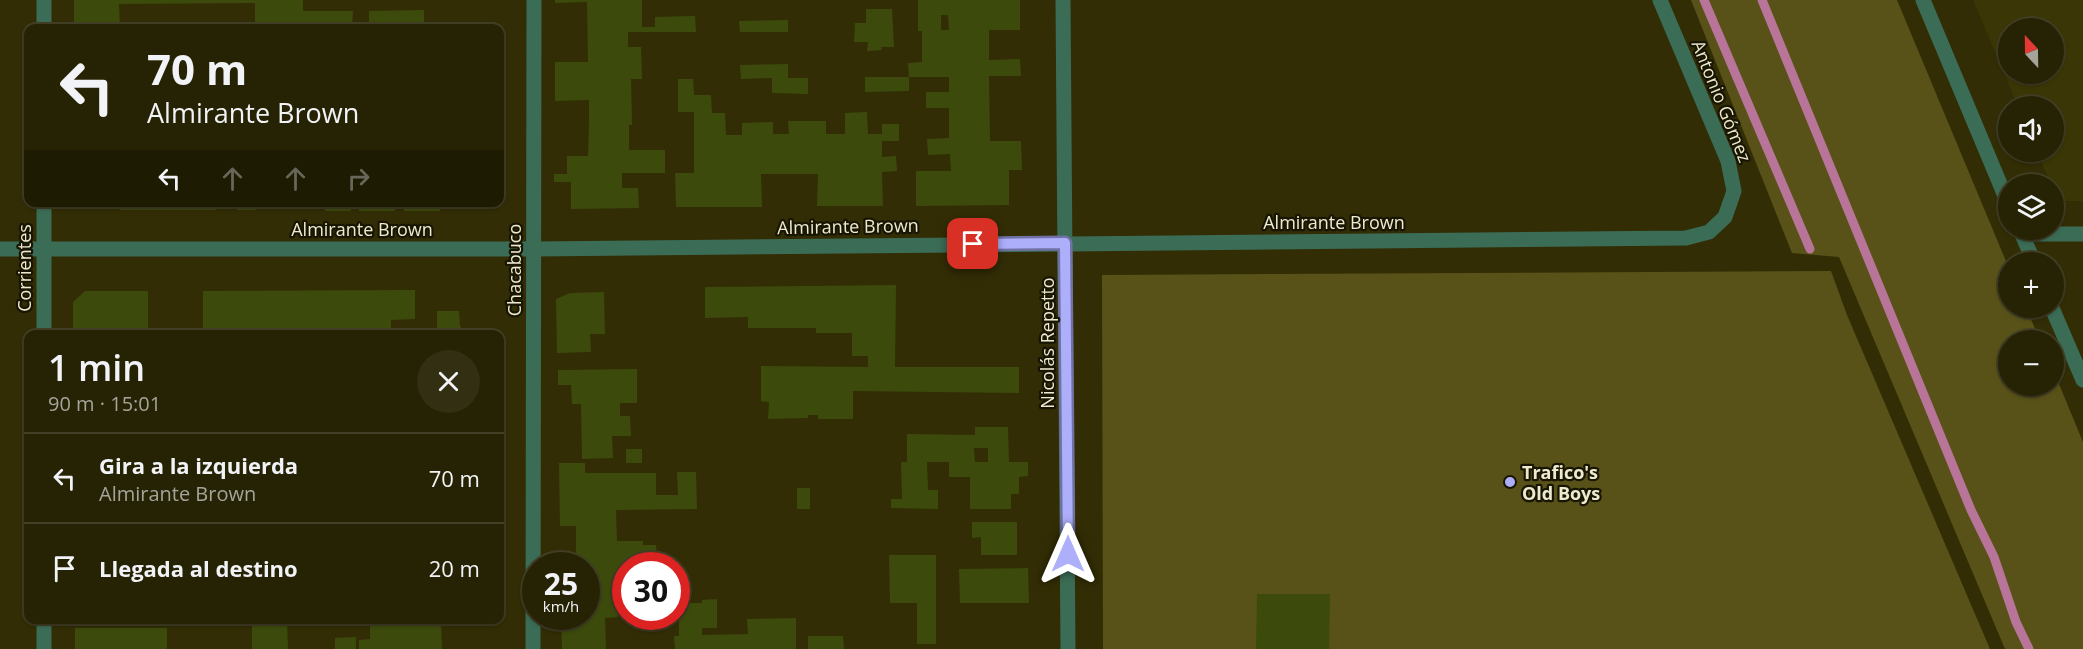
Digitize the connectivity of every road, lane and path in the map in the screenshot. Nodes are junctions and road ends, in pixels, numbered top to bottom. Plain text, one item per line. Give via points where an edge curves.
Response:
1 (44, 0) edge
2 (534, 0) edge
3 (1063, 0) edge
4 (1660, 0) edge
5 (1923, 0) edge
6 (44, 24) edge
7 (1998, 179) edge
8 (44, 207) edge
9 (1725, 217) joint
10 (2064, 233) edge
11 (2083, 234) edge
12 (1065, 243) junction
13 (44, 248) junction
14 (0, 249) edge
15 (534, 249) junction
16 (2056, 318) edge
17 (44, 330) edge
18 (2083, 380) edge
19 (44, 624) edge
20 (44, 649) edge
21 (533, 649) edge
22 (1068, 649) edge

1 - 6 street
2 - 15 street, Chacabuco
3 - 12 street, Nicolás Repetto
4 - 9 street, Antonio Gómez via 1728,160 1734,191
5 - 7 street
8 - 13 street, Corrientes
9 - 12 street, Almirante Brown via 1709,232 1686,238
10 - 11 street
12 - 15 street, Almirante Brown
12 - 22 street, Nicolás Repetto
13 - 14 street, Almirante Brown
13 - 15 street, Almirante Brown
13 - 17 street, Corrientes
15 - 21 street, Chacabuco
16 - 18 street
19 - 20 street

